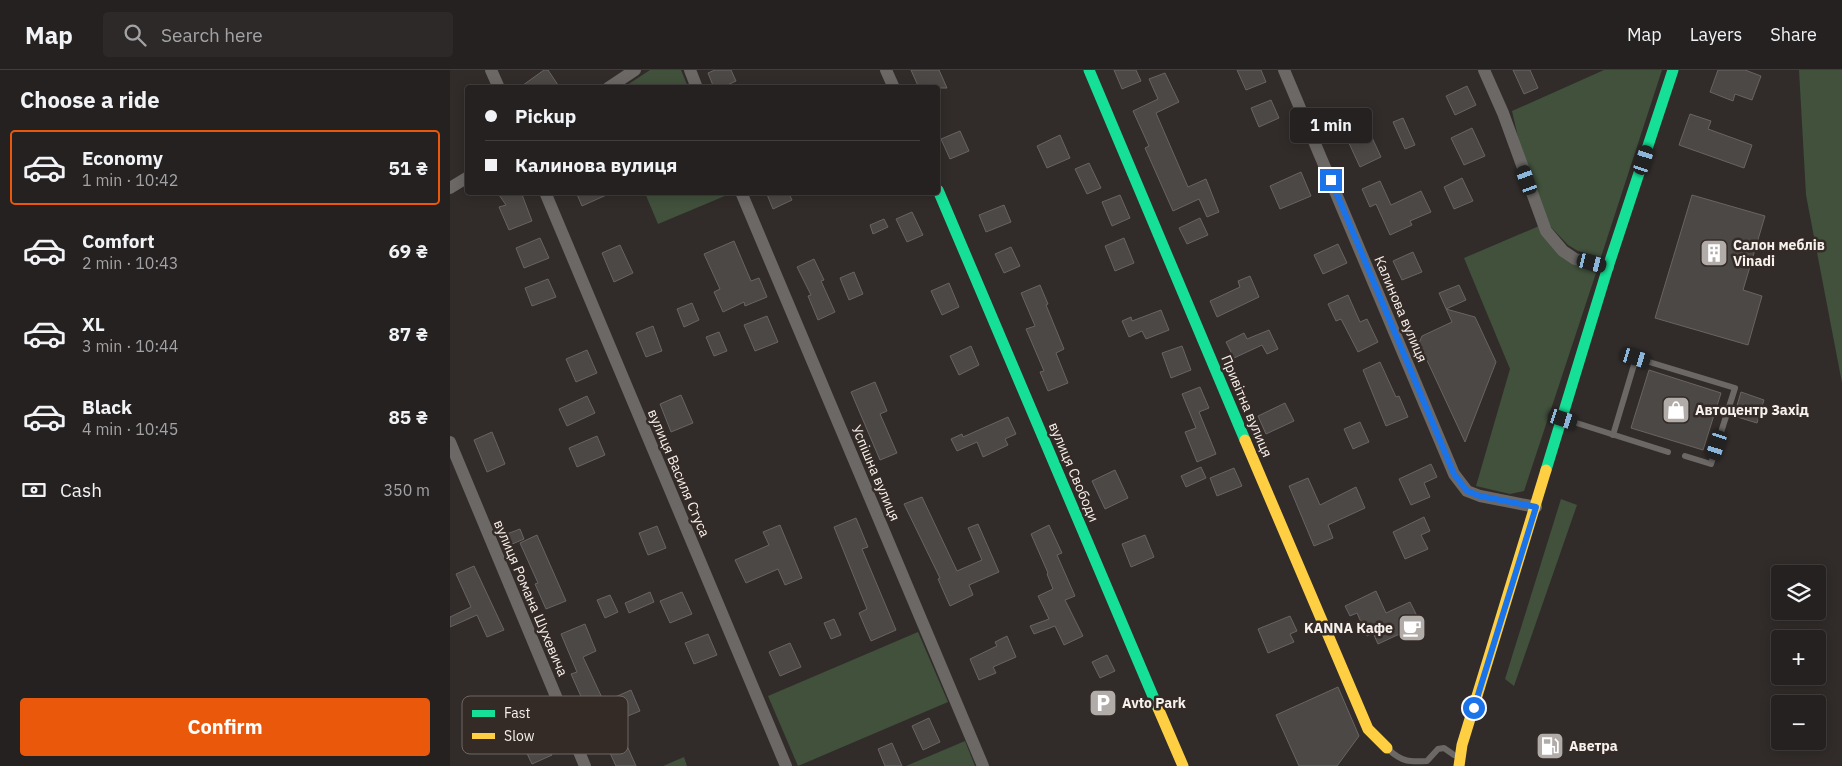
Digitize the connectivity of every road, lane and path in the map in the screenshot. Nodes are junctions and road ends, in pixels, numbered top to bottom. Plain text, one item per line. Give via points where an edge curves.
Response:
1 (491, 70) edge
2 (635, 70) edge
3 (690, 70) edge
4 (886, 70) edge
5 (1089, 70) edge
6 (1284, 70) edge
7 (1484, 70) edge
8 (1673, 70) edge
9 (498, 85) edge
10 (612, 85) edge
11 (696, 85) edge
12 (893, 85) edge
13 (465, 179) edge
14 (450, 188) edge
15 (545, 195) edge
16 (742, 195) edge
17 (940, 195) edge
18 (1608, 267) junction
19 (1563, 419) junction
20 (1613, 435) junction
21 (450, 442) edge
22 (1668, 452) dead end
23 (1685, 456) dead end
24 (1536, 507) junction
25 (556, 696) edge
26 (1462, 744) junction
27 (1387, 748) joint
28 (580, 754) edge
29 (1451, 759) joint
30 (585, 766) edge
31 (786, 766) edge
32 (983, 766) edge
33 (1183, 766) edge
34 (1459, 766) edge

1 - 9 street
2 - 10 street
3 - 11 street
4 - 12 street
5 - 27 street, Привітна вулиця via 1368,729
6 - 24 street, Калинова вулиця via 1454,474 1467,491
7 - 18 street via 1546,231 1574,259
8 - 18 street
13 - 14 street
15 - 31 street, вулиця Василя Стуса
16 - 32 street, Успішна вулиця
17 - 33 street, вулиця Свободи
18 - 19 street
19 - 20 lane
19 - 24 street
20 - 22 lane
20 - 23 lane via 1636,358 1735,388 1711,464
21 - 25 street, вулиця Романа Шухевича
24 - 26 street
26 - 29 street
26 - 34 street
27 - 29 lane via 1398,758 1412,762 1427,761 1438,749 1444,748
28 - 30 street, вулиця Романа Шухевича

